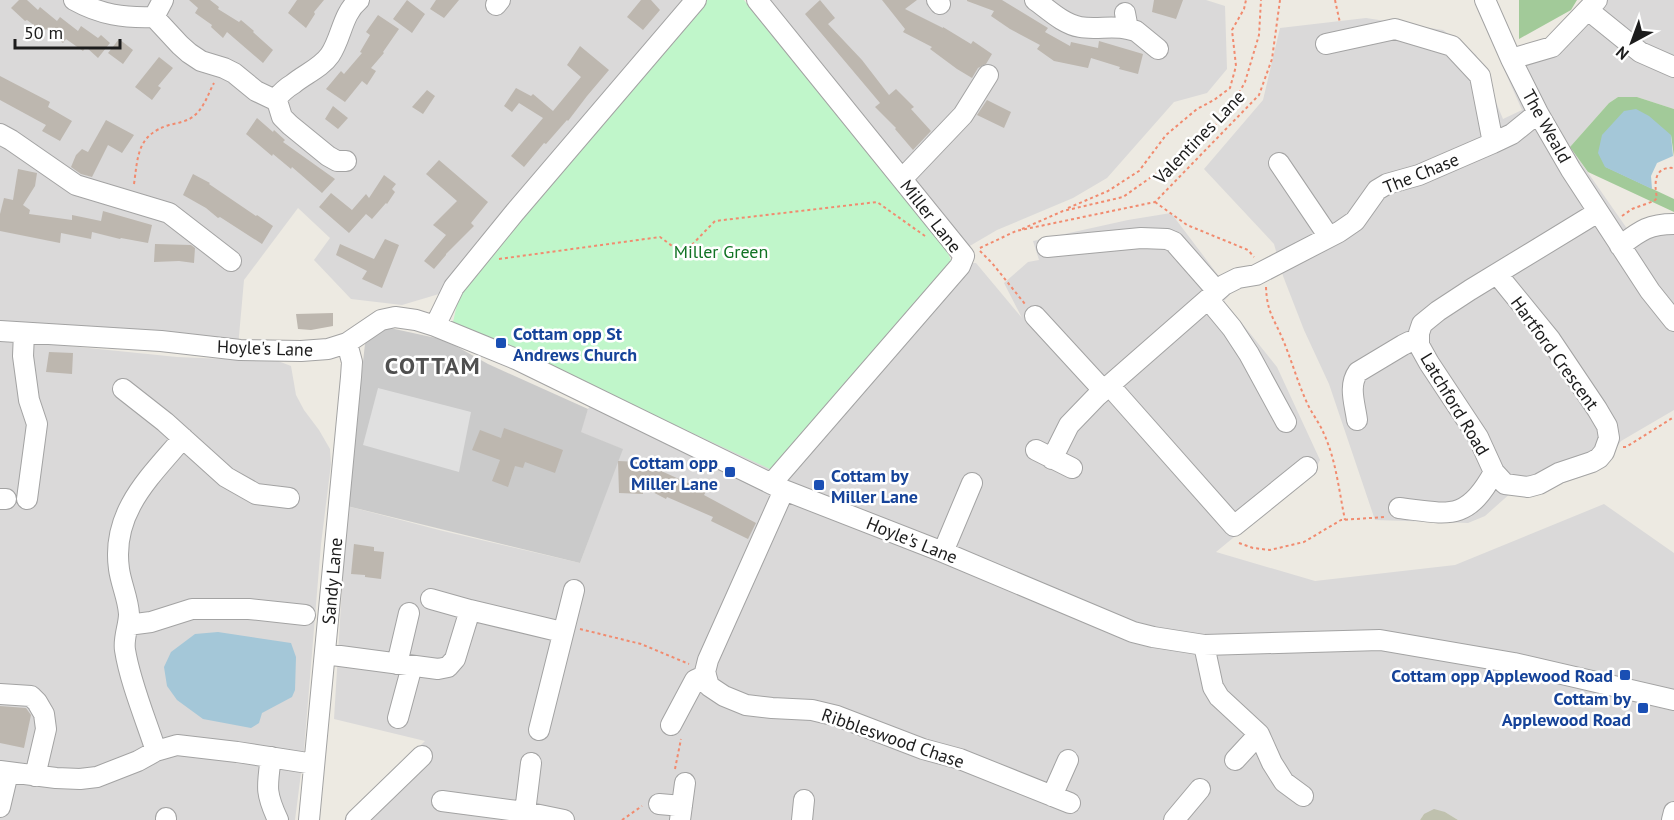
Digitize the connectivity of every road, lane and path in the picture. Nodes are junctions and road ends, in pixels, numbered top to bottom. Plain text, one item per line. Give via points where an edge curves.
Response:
1 (74, 0) edge
2 (359, 0) edge
3 (696, 0) edge
4 (757, 0) edge
5 (1035, 0) edge
6 (1246, 0) edge
7 (1261, 0) edge
8 (1280, 0) edge
9 (1485, 0) edge
10 (1335, 1) edge
11 (1592, 5) edge
12 (158, 8) edge
13 (1335, 42) joint
14 (1158, 49) dead end
15 (1510, 59) junction
16 (1674, 66) edge
17 (224, 68) junction
18 (988, 75) dead end
19 (275, 100) junction
20 (1538, 112) junction
21 (0, 134) edge
22 (1493, 143) junction
23 (346, 161) dead end
24 (1279, 163) dead end
25 (1674, 168) edge
26 (902, 179) junction
27 (127, 201) junction
28 (1155, 202) junction
29 (1063, 211) junction
30 (1603, 219) junction
31 (1674, 224) edge
32 (1016, 231) junction
33 (1329, 237) junction
34 (931, 240) dead end
35 (1620, 246) junction
36 (1047, 248) dead end
37 (479, 257) junction
38 (231, 261) dead end
39 (1266, 269) junction
40 (1497, 274) junction
41 (1213, 295) junction
42 (1035, 316) joint
43 (1674, 321) edge
44 (435, 326) junction
45 (0, 332) edge
46 (24, 333) junction
47 (1419, 341) junction
48 (347, 343) junction
49 (1106, 388) junction
50 (123, 389) dead end
51 (1674, 417) edge
52 (1357, 420) dead end
53 (1286, 422) dead end
54 (183, 438) junction
55 (1607, 443) junction
56 (1307, 467) dead end
57 (1072, 468) dead end
58 (1494, 472) junction
59 (972, 483) dead end
60 (777, 487) junction
61 (289, 498) dead end
62 (27, 499) dead end
63 (1396, 512) joint
64 (1345, 520) junction
65 (1234, 526) junction
66 (943, 552) junction
67 (574, 590) dead end
68 (431, 599) dead end
69 (470, 610) junction
70 (409, 613) dead end
71 (305, 615) dead end
72 (128, 625) junction
73 (563, 628) junction
74 (1204, 645) junction
75 (325, 654) junction
76 (404, 665) junction
77 (706, 672) junction
78 (0, 694) edge
79 (1674, 700) edge
80 (398, 718) dead end
81 (671, 725) dead end
82 (538, 730) dead end
83 (1259, 734) junction
84 (156, 751) junction
85 (422, 756) dead end
86 (271, 757) junction
87 (1068, 760) dead end
88 (1235, 760) dead end
89 (677, 761) dead end
90 (531, 763) dead end
91 (314, 764) junction
92 (4, 772) edge
93 (680, 775) joint
94 (34, 776) junction
95 (1200, 789) dead end
96 (1303, 796) dead end
97 (804, 800) dead end
98 (442, 801) dead end
99 (659, 804) joint
100 (0, 807) edge
101 (525, 812) junction
102 (1674, 812) edge
103 (681, 813) edge
104 (278, 820) edge
105 (309, 820) edge
106 (356, 820) edge
107 (564, 820) edge
108 (622, 820) edge
109 (802, 820) edge
110 (1174, 820) edge
111 (1672, 820) edge

1 - 12 street via 109,14 130,17
2 - 19 street via 347,14 330,56
3 - 37 street
4 - 26 street, Miller Lane
5 - 14 street via 1066,22 1081,27 1120,27 1127,21
6 - 29 path via 1232,30 1236,66 1230,88 1166,135 1139,171
7 - 29 path via 1253,57 1228,113 1191,149 1123,197
8 - 28 path, Valentines Lane via 1272,59 1259,95
9 - 15 street, The Weald
10 - 13 path
11 - 15 street via 1552,47
11 - 16 street via 1640,52
12 - 17 street via 180,45 201,61
13 - 22 street via 1395,29 1452,46 1480,76
15 - 20 street, The Weald
17 - 19 street via 255,91
17 - 27 path via 193,117 159,128 145,140
18 - 26 street via 963,115
19 - 23 street via 290,125 328,156
20 - 22 street, The Chase via 1512,134
20 - 30 street, The Weald
21 - 27 street via 76,185
22 - 33 street, The Chase via 1419,175 1387,184 1377,190 1355,221
24 - 33 street
25 - 30 path via 1660,171 1655,180 1654,201
26 - 60 street, Miller Lane via 964,256 960,266
27 - 38 street via 169,213
28 - 32 path, Valentines Lane
28 - 39 path via 1187,225 1248,250
29 - 32 path
30 - 35 street, The Weald
30 - 40 street, Latchford Road
31 - 35 street via 1645,228
32 - 42 path, Valentines Lane via 978,249
33 - 39 street, The Chase
34 - 37 path via 877,202 715,221 683,254 660,237 485,261
35 - 43 street, The Weald
36 - 41 street via 1167,238
37 - 44 street via 454,287
39 - 41 street, The Chase via 1238,278
39 - 64 path via 1268,306 1333,459
40 - 47 street, Latchford Road via 1422,324
40 - 55 street, Hartford Crescent via 1550,339 1598,409 1607,426
41 - 49 street, The Chase
41 - 53 street
42 - 49 street
44 - 48 street, Hoyle's Lane via 395,317 381,320
44 - 60 street, Hoyle's Lane via 518,360
45 - 46 street, Hoyle's Lane
46 - 48 street, Hoyle's Lane via 240,350 301,351
46 - 62 street via 29,400 37,424
47 - 52 street via 1403,345 1358,372 1352,385
47 - 58 street, Latchford Road via 1478,437
48 - 75 street, Sandy Lane via 351,377
49 - 57 street, The Chase via 1044,454
49 - 65 street
50 - 54 street
51 - 55 path via 1626,447
54 - 61 street via 226,477 256,494
54 - 72 street via 135,496 120,530 118,568
55 - 58 street via 1604,452 1592,462 1528,488 1505,484
56 - 65 street
58 - 63 street, Latchford Road via 1479,496 1457,512
59 - 66 street
60 - 66 street, Hoyle's Lane
60 - 77 street
63 - 64 path
64 - 65 path via 1304,542 1270,550 1239,543 1233,538
66 - 74 street, Hoyle's Lane via 1133,632
67 - 73 street
68 - 69 street
69 - 73 street
69 - 76 street via 456,659 448,668
70 - 76 street
71 - 72 street via 249,609 192,609
72 - 84 street via 125,649
73 - 77 path via 641,644
73 - 82 street
74 - 79 street, Hoyle's Lane via 1380,640 1514,663
74 - 83 street via 1219,697
75 - 76 street
75 - 91 street, Sandy Lane
76 - 80 street
77 - 81 street via 694,681
77 - 87 street, Ribbleswood Chase via 709,686 746,705 837,716 1061,800
78 - 94 street via 31,696 44,714 46,729
83 - 88 street
83 - 96 street via 1284,782
84 - 86 street via 177,745
84 - 94 street via 97,777
85 - 106 street
86 - 91 street
86 - 104 street via 268,794
89 - 93 path
90 - 101 street
91 - 105 street, Sandy Lane
92 - 94 street
92 - 100 street
93 - 103 street
95 - 110 street
97 - 109 street
98 - 101 street
99 - 103 street
99 - 108 path via 645,803
101 - 107 street
102 - 111 street

